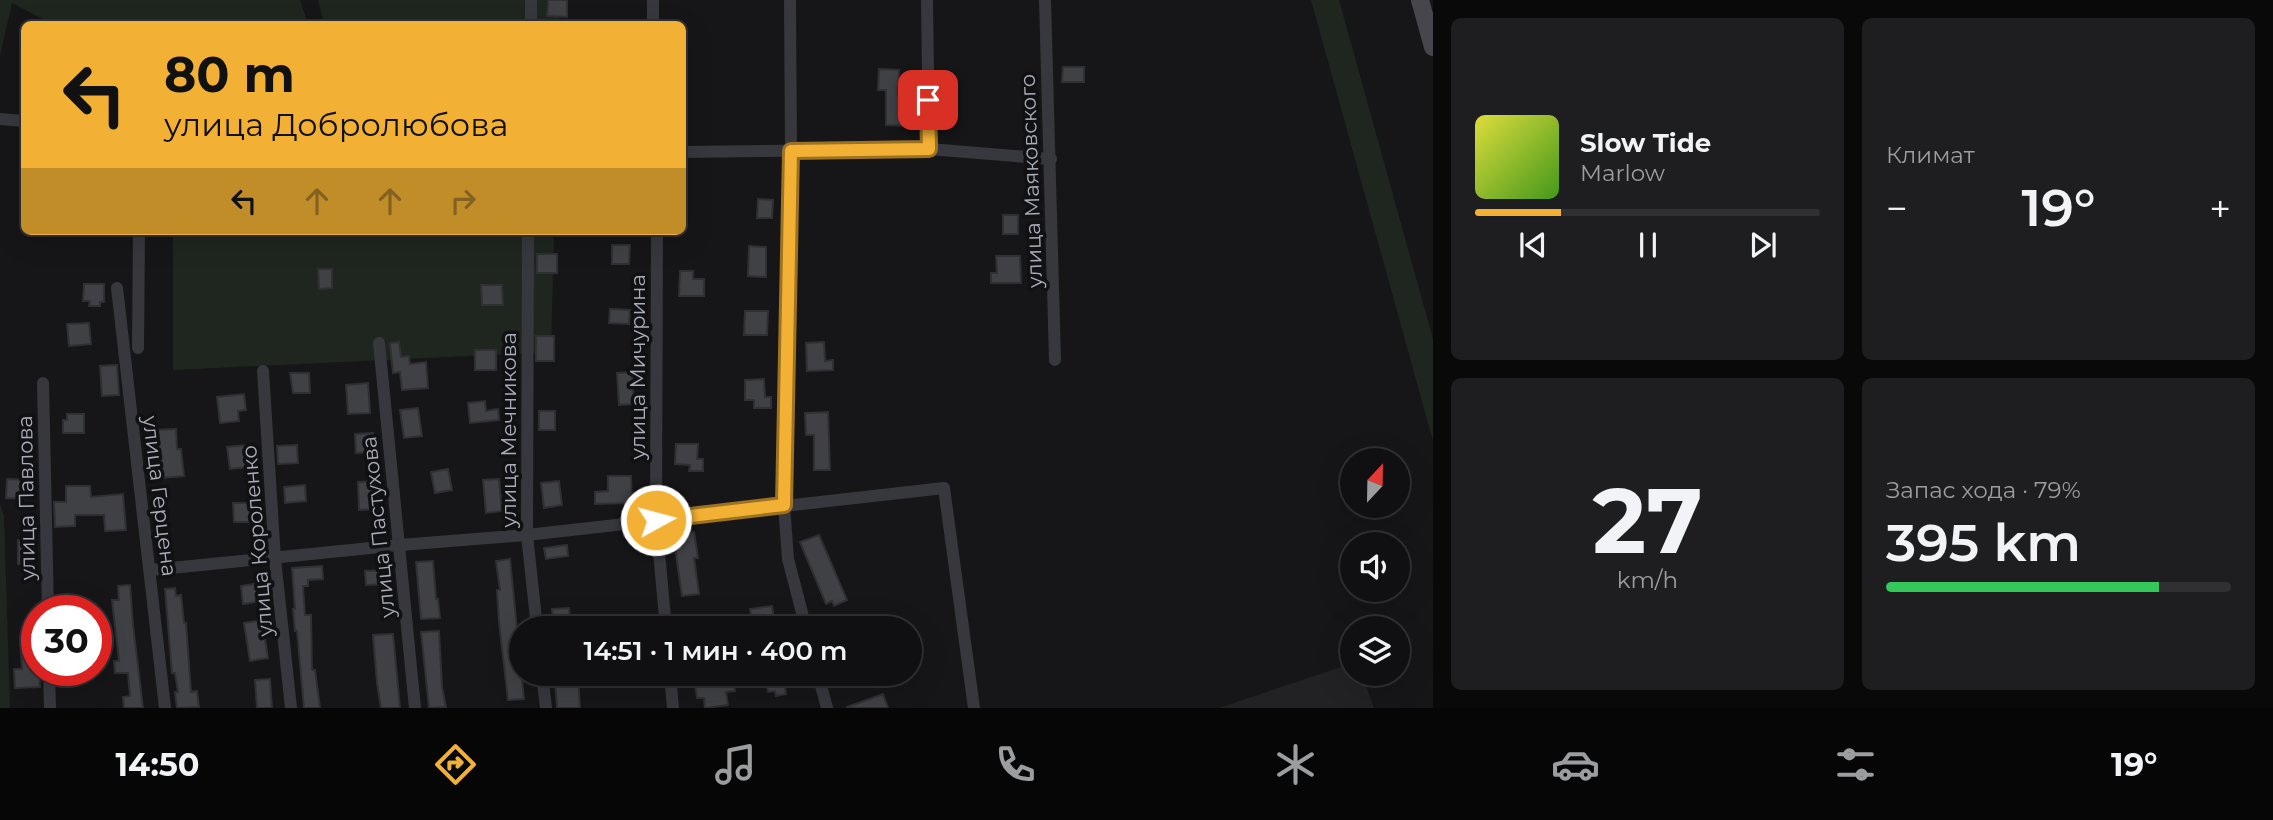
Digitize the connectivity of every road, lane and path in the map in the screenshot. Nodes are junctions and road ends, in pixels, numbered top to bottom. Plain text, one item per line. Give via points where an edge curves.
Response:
1 (531, 0) edge
2 (653, 0) edge
3 (790, 0) edge
4 (927, 0) edge
5 (1045, 0) edge
6 (1420, 0) edge
7 (531, 21) edge
8 (653, 21) edge
9 (1433, 47) edge
10 (0, 119) edge
11 (21, 121) edge
12 (929, 149) junction
13 (791, 151) junction
14 (686, 152) edge
15 (1051, 159) junction
16 (139, 235) edge
17 (528, 235) edge
18 (656, 235) edge
19 (117, 288) dead end
20 (379, 343) dead end
21 (138, 348) dead end
22 (1055, 360) dead end
23 (263, 370) dead end
24 (43, 383) dead end
25 (784, 505) junction
26 (656, 520) junction
27 (527, 536) junction
28 (400, 545) junction
29 (275, 559) junction
30 (151, 570) junction
31 (48, 595) edge
32 (536, 616) edge
33 (665, 616) edge
34 (803, 616) edge
35 (50, 686) edge
36 (543, 686) edge
37 (671, 686) edge
38 (821, 686) edge
39 (50, 708) edge
40 (165, 708) edge
41 (291, 708) edge
42 (415, 708) edge
43 (545, 708) edge
44 (673, 708) edge
45 (827, 708) edge
46 (974, 708) edge

1 - 7 street
2 - 8 street
3 - 13 street
4 - 12 street
5 - 15 street, улица Маяковского
6 - 9 main road
10 - 11 street
12 - 13 street
12 - 15 street
13 - 14 street
13 - 25 street
15 - 22 street, улица Маяковского
16 - 21 street
17 - 27 street, улица Мечникова
18 - 26 street, улица Мичурина
19 - 30 street, улица Герцена
20 - 28 street, улица Пастухова
23 - 29 street, улица Короленко
24 - 31 street, улица Павлова
25 - 26 street
25 - 34 street via 788,559
25 - 46 street via 944,488
26 - 27 street
26 - 33 street, улица Мичурина
27 - 28 street
27 - 32 street, улица Мечникова
28 - 29 street
28 - 42 street, улица Пастухова
29 - 30 street
29 - 41 street, улица Короленко
30 - 40 street, улица Герцена
35 - 39 street
36 - 43 street
37 - 44 street
38 - 45 street

